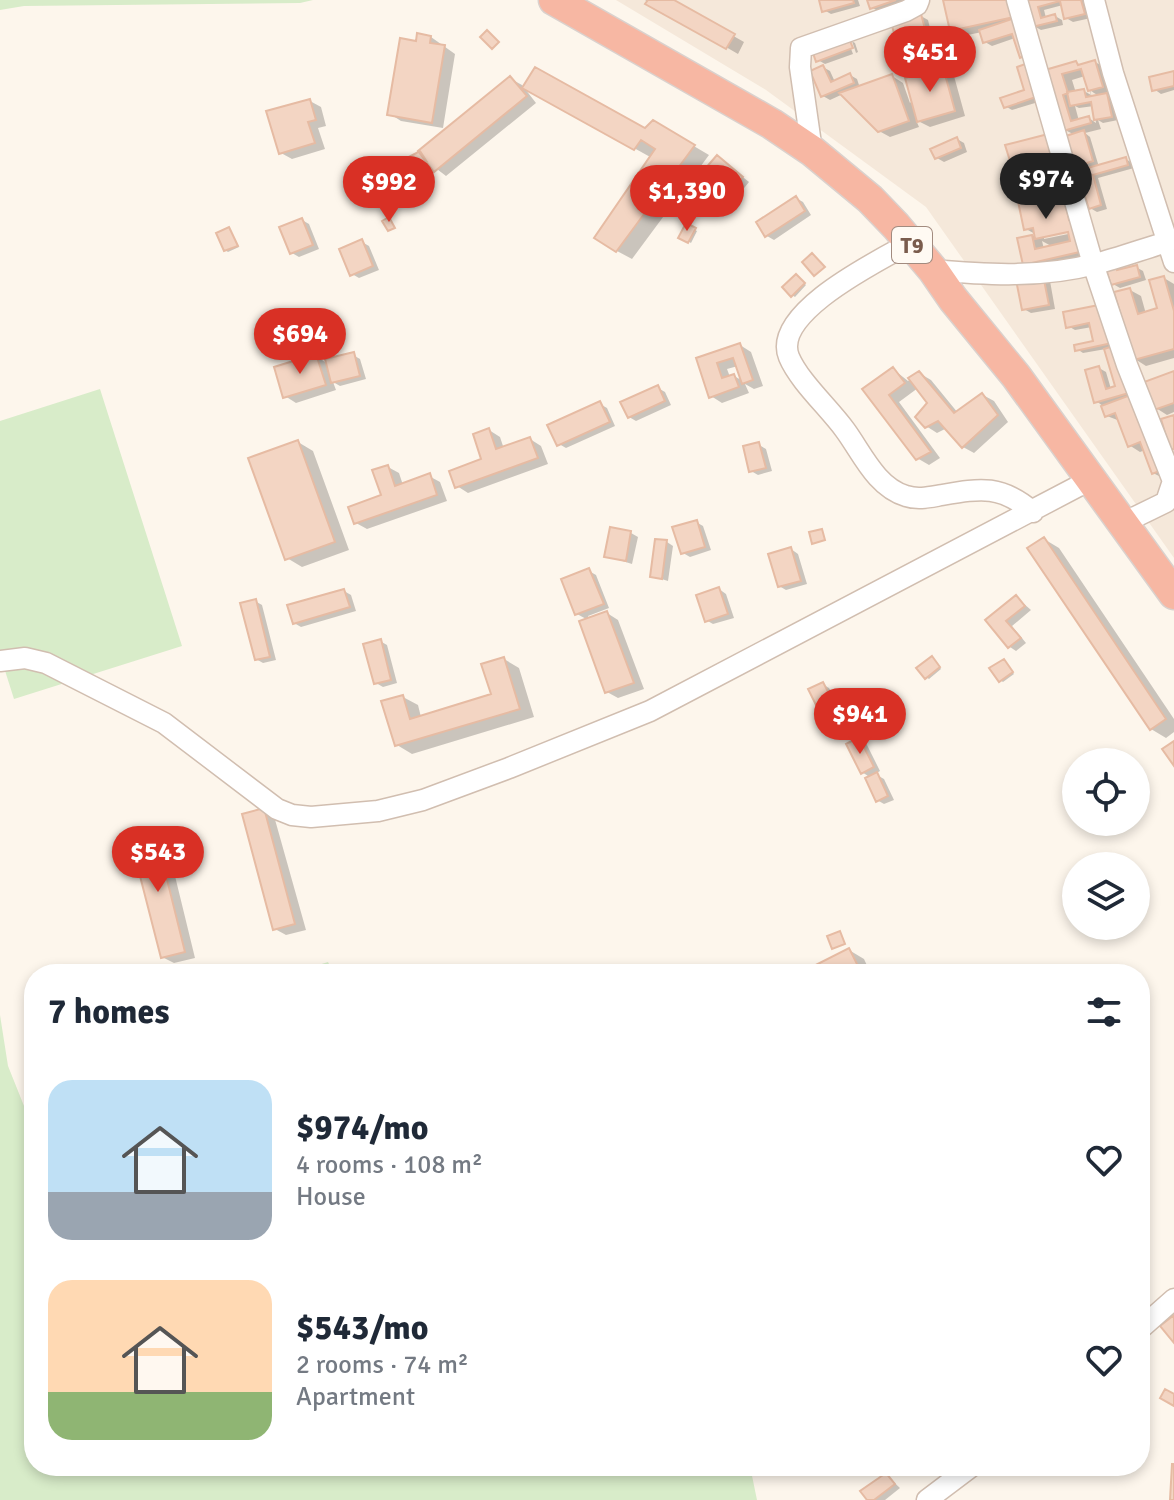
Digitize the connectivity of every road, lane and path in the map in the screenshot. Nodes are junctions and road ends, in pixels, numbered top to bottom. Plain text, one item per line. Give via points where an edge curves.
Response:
1 (554, 0) edge
2 (919, 0) edge
3 (1017, 0) edge
4 (1094, 0) edge
5 (812, 151) junction
6 (910, 243) junction
7 (1171, 251) edge
8 (1093, 264) junction
9 (933, 270) junction
10 (1090, 480) junction
11 (1033, 512) junction
12 (1123, 523) junction
13 (1174, 594) edge
14 (0, 661) edge
15 (1174, 1299) edge
16 (1150, 1320) edge
17 (959, 1476) edge
18 (927, 1500) edge

1 - 5 highway, T9
2 - 5 street via 906,11 801,48
3 - 8 street
4 - 7 street
5 - 6 highway, T9 via 870,199
6 - 9 highway, T9
6 - 11 street via 818,300 796,320 786,341 790,358 892,490 923,498 1003,491
7 - 8 street
8 - 9 street via 1004,275
8 - 12 street via 1173,481 1166,502
9 - 10 highway, T9
10 - 11 street
10 - 12 highway, T9
11 - 14 street via 650,711 467,785 378,811 292,815 164,723 46,663 25,658
12 - 13 highway, T9
15 - 16 street
17 - 18 street

